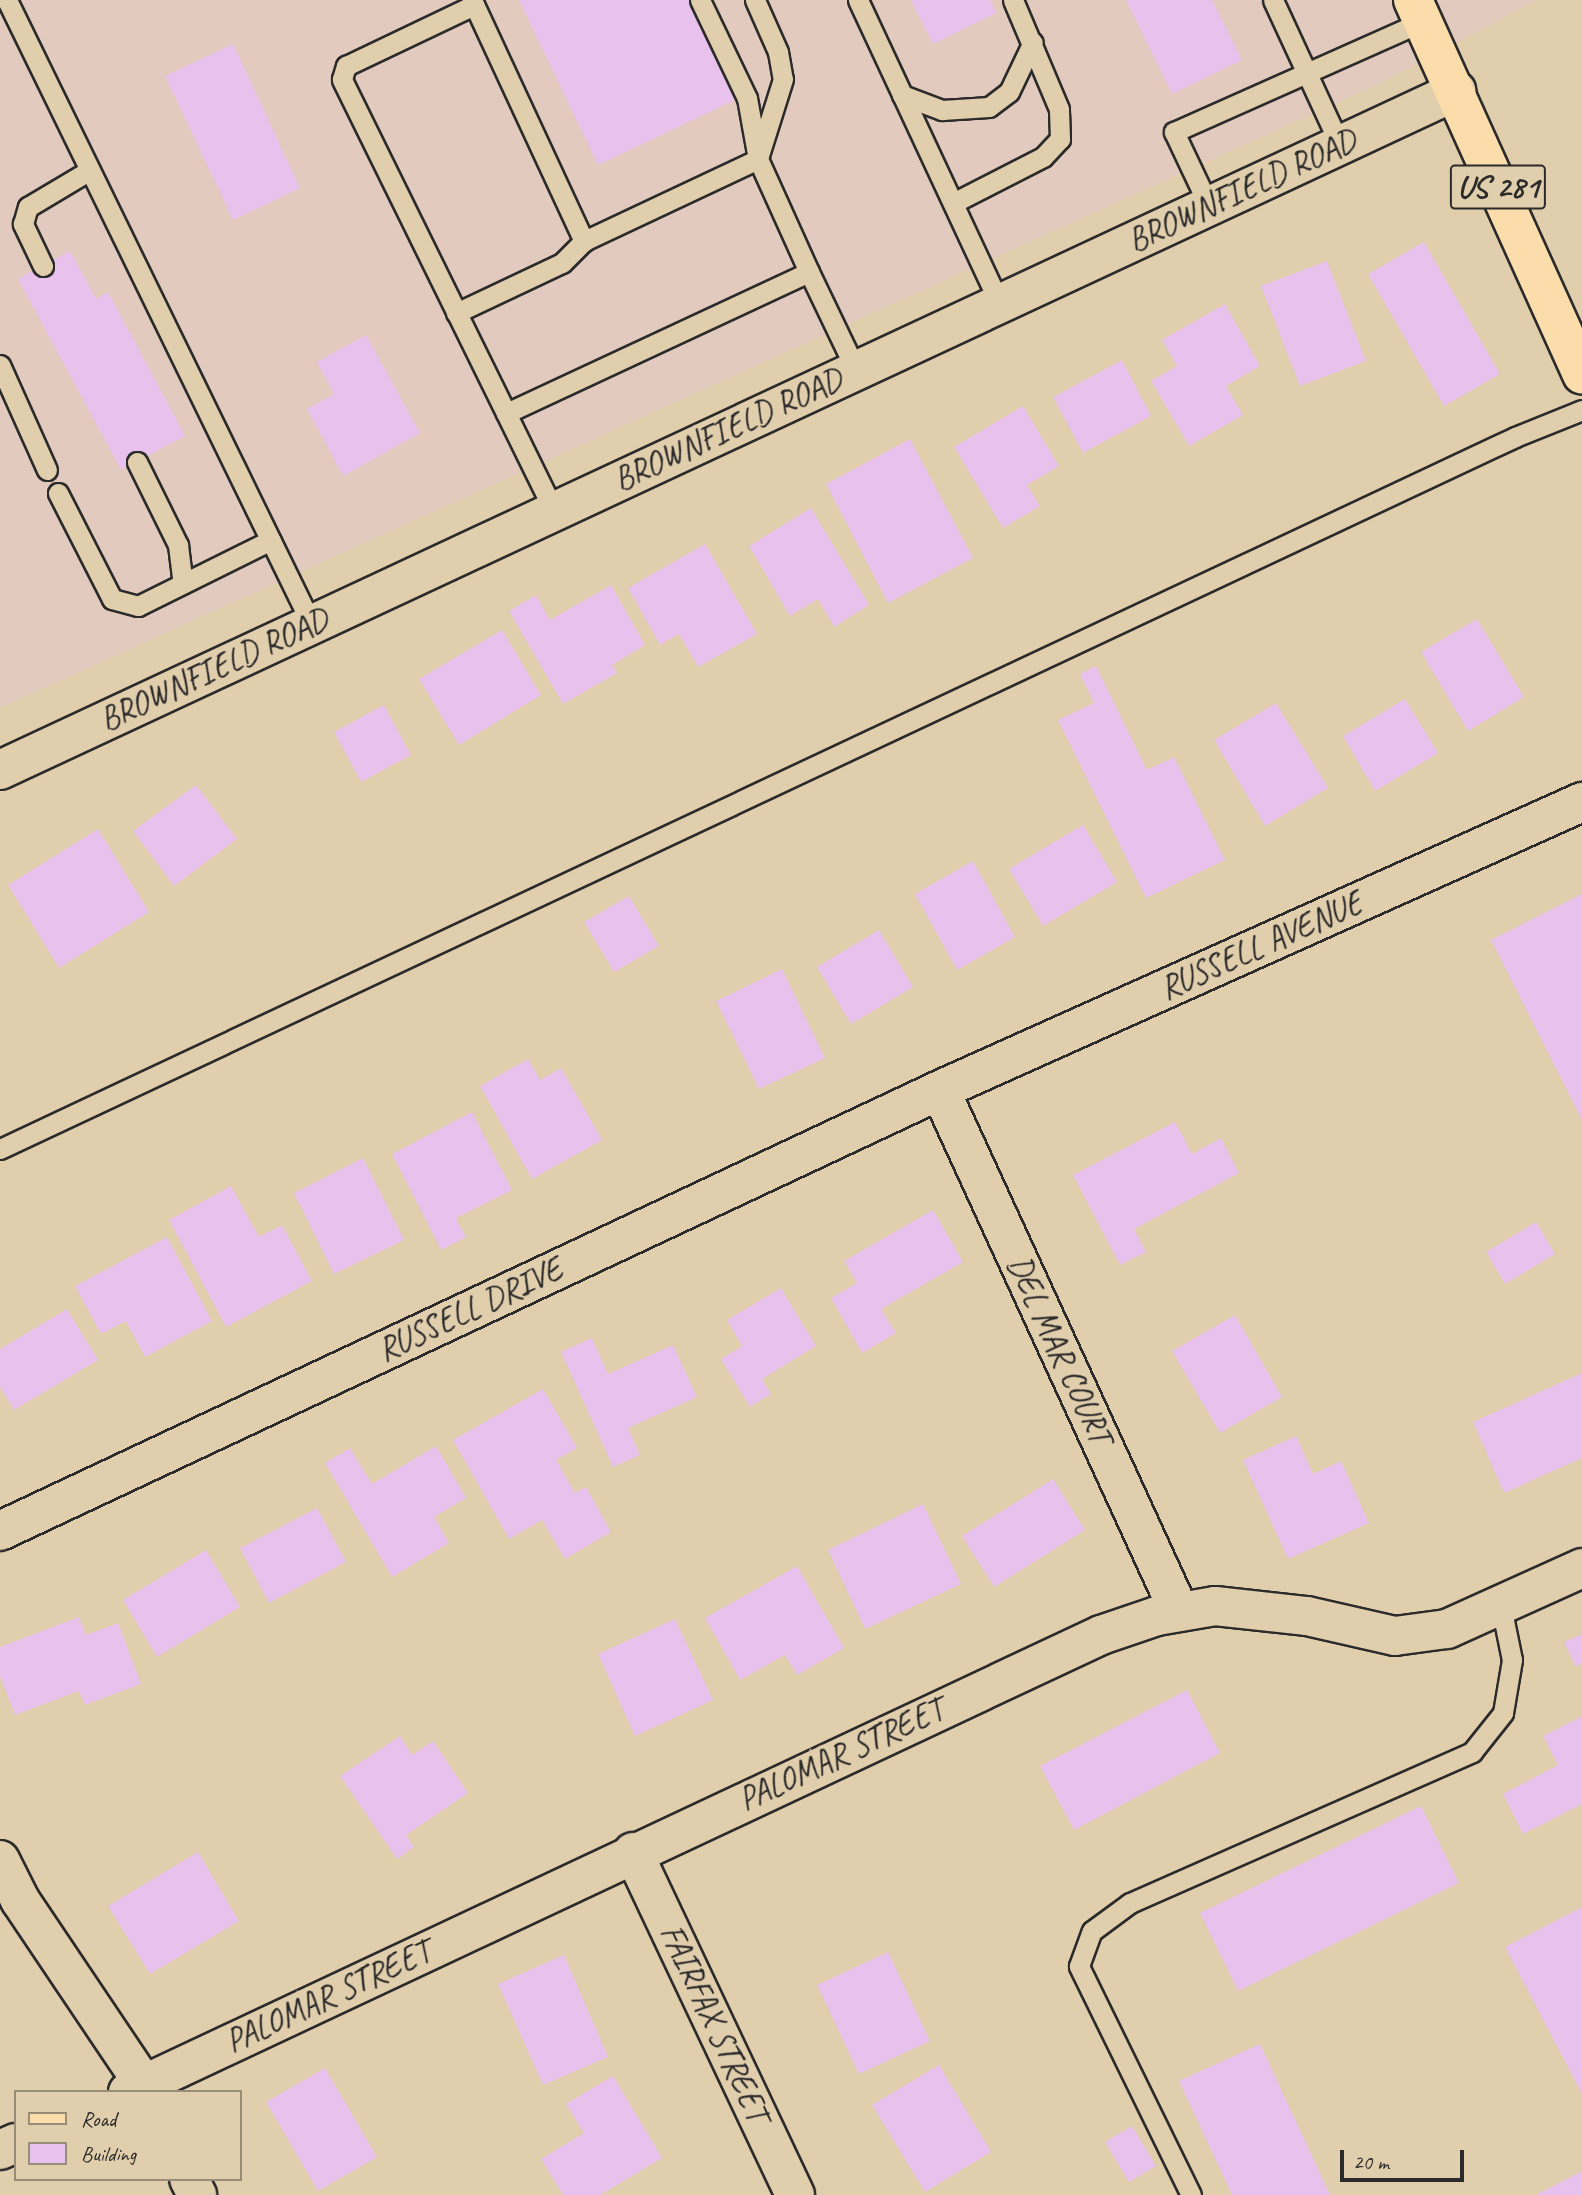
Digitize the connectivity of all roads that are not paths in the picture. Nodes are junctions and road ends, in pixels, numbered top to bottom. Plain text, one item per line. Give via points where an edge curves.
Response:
1 (7, 0) edge
2 (700, 0) edge
3 (755, 0) edge
4 (858, 0) edge
5 (1013, 0) edge
6 (1273, 0) edge
7 (473, 2) edge
8 (1418, 10) edge
9 (1033, 42) junction
10 (1307, 74) junction
11 (1455, 91) junction
12 (902, 95) junction
13 (1340, 145) junction
14 (758, 159) junction
15 (90, 170) junction
16 (953, 203) junction
17 (1209, 206) junction
18 (584, 241) junction
19 (43, 266) dead end
20 (809, 272) junction
21 (1000, 303) junction
22 (456, 313) junction
23 (0, 365) edge
24 (856, 370) junction
25 (1582, 375) edge
26 (1582, 410) edge
27 (506, 413) junction
28 (137, 462) dead end
29 (47, 470) dead end
30 (58, 493) dead end
31 (554, 512) junction
32 (271, 540) junction
33 (183, 584) junction
34 (312, 625) junction
35 (0, 769) edge
36 (1582, 802) edge
37 (940, 1090) junction
38 (0, 1149) edge
39 (0, 1531) edge
40 (1582, 1568) edge
41 (1501, 1606) junction
42 (1179, 1611) junction
43 (634, 1852) junction
44 (0, 1860) edge
45 (141, 2089) edge
46 (794, 2195) edge
47 (1191, 2195) edge

1 - 15 lane
2 - 14 lane via 747,98
3 - 14 lane via 778,52 783,79
4 - 12 lane
5 - 9 lane
6 - 10 lane
7 - 18 lane
7 - 22 lane via 346,66 342,79
8 - 10 lane
8 - 11 main road, US 281
9 - 12 lane via 1009,92 989,107 942,110
9 - 16 lane via 1059,109 1060,139 1043,157
10 - 13 lane
10 - 17 lane via 1174,132
11 - 13 street, BROWNFIELD ROAD
11 - 25 main road, US 281
12 - 16 lane
13 - 17 street, BROWNFIELD ROAD
14 - 18 lane
14 - 20 lane
15 - 19 lane via 28,207 23,225
15 - 32 lane
16 - 21 lane
17 - 21 street, BROWNFIELD ROAD
18 - 22 lane via 562,263
20 - 24 lane
20 - 27 lane
21 - 24 street, BROWNFIELD ROAD
22 - 27 lane
23 - 29 lane
24 - 31 street, BROWNFIELD ROAD
26 - 38 lane via 1515,437
27 - 31 lane
28 - 33 lane via 178,545
30 - 33 lane via 112,599 138,606
31 - 34 street, BROWNFIELD ROAD
32 - 33 lane
32 - 34 lane
34 - 35 street, BROWNFIELD ROAD
36 - 37 street, RUSSELL AVENUE
37 - 39 street, RUSSELL DRIVE
37 - 42 street, DEL MAR COURT
40 - 41 street, PALOMAR STREET
41 - 42 street, PALOMAR STREET via 1447,1629 1395,1636 1307,1616 1215,1606
41 - 47 lane via 1512,1660 1503,1713 1472,1752 1130,1903 1091,1931 1079,1966
42 - 43 street, PALOMAR STREET via 1101,1635
43 - 45 street, PALOMAR STREET
43 - 46 street, FAIRFAX STREET
44 - 45 street via 20,1900

